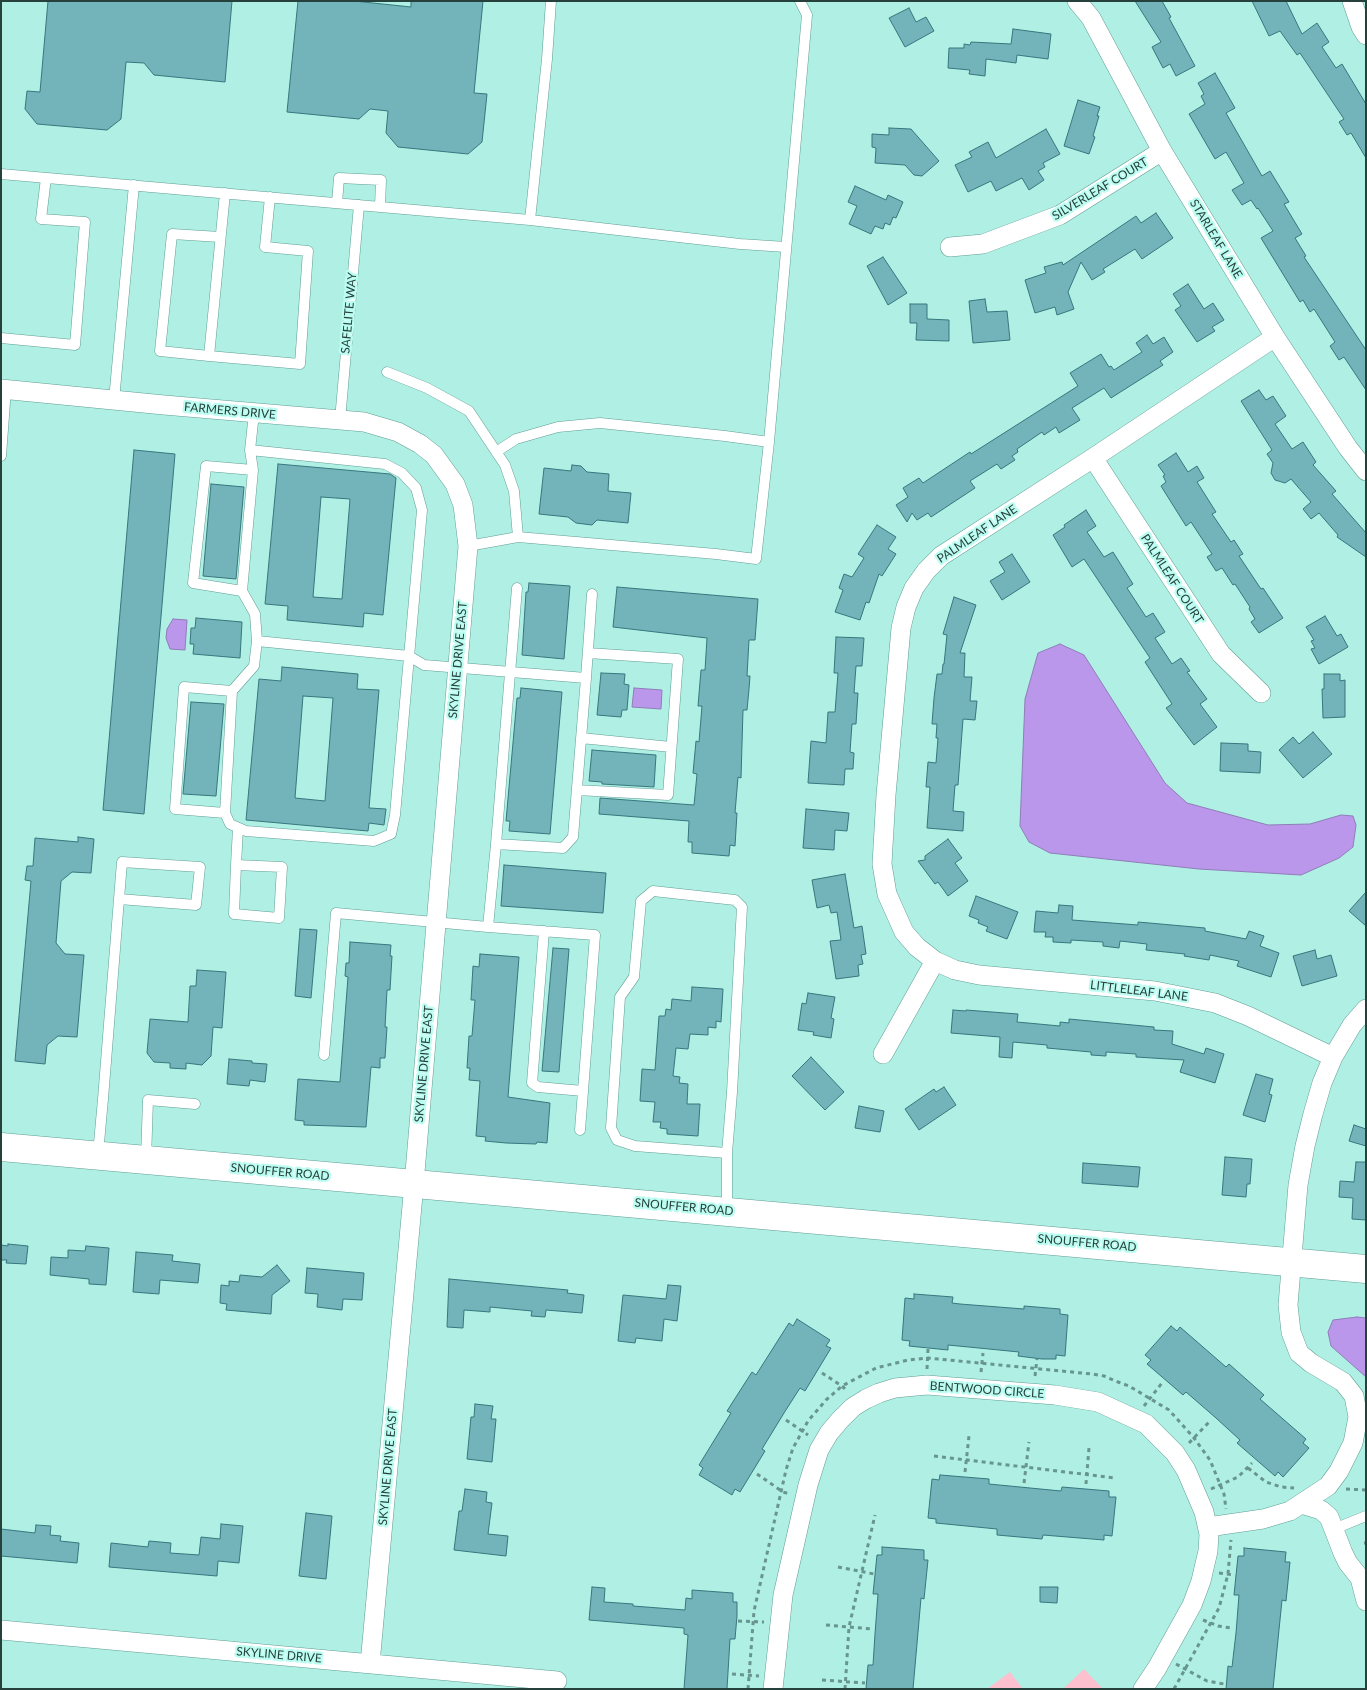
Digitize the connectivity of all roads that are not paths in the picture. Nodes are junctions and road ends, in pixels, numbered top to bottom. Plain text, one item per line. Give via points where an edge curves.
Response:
1 (551, 1) edge
2 (800, 1) edge
3 (1076, 1) edge
4 (1352, 1) edge
5 (1366, 35) edge
6 (1162, 151) junction
7 (1, 174) edge
8 (46, 178) junction
9 (134, 185) junction
10 (225, 193) junction
11 (270, 197) junction
12 (337, 203) junction
13 (359, 205) junction
14 (380, 207) junction
15 (530, 220) junction
16 (220, 237) junction
17 (786, 247) junction
18 (950, 247) dead end
19 (1275, 337) junction
20 (1, 338) edge
21 (210, 356) junction
22 (387, 372) dead end
23 (4, 389) edge
24 (114, 400) junction
25 (254, 413) junction
26 (340, 420) junction
27 (769, 442) junction
28 (250, 450) junction
29 (496, 452) junction
30 (1, 456) edge
31 (1094, 458) junction
32 (444, 469) joint
33 (253, 470) junction
34 (1366, 470) edge
35 (518, 537) junction
36 (468, 546) junction
37 (518, 588) dead end
38 (242, 591) junction
39 (592, 594) dead end
40 (257, 640) junction
41 (588, 653) junction
42 (409, 656) junction
43 (457, 668) junction
44 (510, 672) junction
45 (586, 678) junction
46 (232, 691) junction
47 (1261, 693) dead end
48 (581, 738) junction
49 (671, 747) junction
50 (577, 790) junction
51 (225, 813) junction
52 (238, 828) junction
53 (496, 844) junction
54 (236, 864) junction
55 (119, 899) junction
56 (436, 922) junction
57 (488, 927) junction
58 (544, 931) junction
59 (935, 961) junction
60 (1366, 1008) edge
61 (883, 1054) dead end
62 (324, 1055) dead end
63 (1333, 1057) junction
64 (583, 1091) junction
65 (195, 1104) dead end
66 (580, 1130) dead end
67 (1, 1146) edge
68 (727, 1153) junction
69 (98, 1155) junction
70 (146, 1160) junction
71 (414, 1184) junction
72 (727, 1211) junction
73 (1292, 1261) junction
74 (1366, 1269) edge
75 (1362, 1424) edge
76 (1301, 1497) junction
77 (1366, 1516) edge
78 (1208, 1527) junction
79 (1334, 1529) junction
80 (1361, 1577) edge
81 (1366, 1600) edge
82 (1, 1630) edge
83 (370, 1664) junction
84 (557, 1681) dead end
85 (774, 1683) edge
86 (1143, 1689) edge

1 - 15 lane
2 - 17 lane via 807,15
3 - 6 street, STARLEAF LANE via 1091,18
4 - 5 street via 1360,27
6 - 18 street, SILVERLEAF COURT via 1060,215 983,244
6 - 19 street, STARLEAF LANE
7 - 8 lane
8 - 9 lane
8 - 20 lane via 41,218 85,222 75,346
9 - 10 lane
9 - 24 lane
10 - 11 lane
10 - 16 lane
11 - 12 lane
11 - 21 lane via 265,247 308,251 300,364
12 - 13 lane
12 - 14 lane via 339,178 381,180
13 - 14 lane
13 - 26 lane, SAFELITE WAY
14 - 15 lane
15 - 17 lane
16 - 21 lane
16 - 21 lane via 172,234 160,351
17 - 27 lane
19 - 31 street, PALMLEAF LANE
19 - 34 street, STARLEAF LANE
22 - 29 lane via 427,388 469,411
23 - 24 street, FARMERS DRIVE
23 - 30 lane
24 - 25 street, FARMERS DRIVE
25 - 26 street, FARMERS DRIVE
25 - 28 lane
26 - 32 street, FARMERS DRIVE via 364,422 398,432 434,455
27 - 29 lane via 600,423 558,427 516,439
27 - 35 lane via 756,559
28 - 33 lane
28 - 42 lane via 385,464 402,473 416,488 422,510
29 - 35 lane via 505,465 514,491
31 - 47 street, PALMLEAF COURT via 1221,654
31 - 59 street, PALMLEAF LANE via 940,556 918,582 906,607 901,628 882,864 887,894 904,932
32 - 36 street, SKYLINE DRIVE EAST via 456,484 463,505
33 - 38 lane
33 - 38 lane via 206,466 193,583
35 - 36 lane
36 - 43 street, SKYLINE DRIVE EAST
37 - 44 lane
38 - 40 lane via 255,614
39 - 41 lane
40 - 42 lane
40 - 46 lane via 254,666
41 - 45 lane
41 - 49 lane via 678,659
42 - 43 lane via 424,666
42 - 52 lane via 391,834 374,841
43 - 44 lane
43 - 56 street, SKYLINE DRIVE EAST
44 - 45 lane
44 - 53 lane
45 - 48 lane
46 - 51 lane
46 - 51 lane via 184,687 175,809
48 - 49 lane
48 - 50 lane
49 - 50 lane via 668,795
50 - 53 lane via 573,837 563,848
51 - 52 lane via 230,824
52 - 54 lane
53 - 57 lane
54 - 54 lane via 234,914 279,918 282,868
55 - 55 lane via 122,862 200,867 196,905
55 - 69 lane
56 - 57 lane
56 - 62 lane via 336,913
56 - 71 street, SKYLINE DRIVE EAST
57 - 58 lane
58 - 64 lane via 532,1083 538,1087
58 - 64 lane via 595,935
59 - 61 street
59 - 63 street, LITTLELEAF LANE via 955,970 979,975 1155,991 1215,1003
60 - 63 street
63 - 73 street via 1322,1082 1305,1146 1298,1185
64 - 66 lane
65 - 70 lane via 148,1100
67 - 69 main road, SNOUFFER ROAD
68 - 68 lane via 742,907 735,900 653,891 641,901 634,976 620,997 611,1128 617,1140 635,1146
68 - 72 lane
69 - 70 main road, SNOUFFER ROAD
70 - 71 main road, SNOUFFER ROAD
71 - 72 main road, SNOUFFER ROAD
71 - 83 street, SKYLINE DRIVE EAST
72 - 73 main road, SNOUFFER ROAD
73 - 74 main road, SNOUFFER ROAD
73 - 75 street via 1288,1313 1293,1340 1304,1358 1338,1377 1350,1388
75 - 76 street via 1350,1452 1328,1486
76 - 78 street via 1290,1511 1273,1517
76 - 79 street via 1325,1512
77 - 79 lane
78 - 85 street, BENTWOOD CIRCLE via 1197,1494 1176,1455 1146,1424 1098,1402 945,1386 895,1388 879,1393 858,1404 840,1420 823,1444 813,1468 783,1594
78 - 86 street, BENTWOOD CIRCLE via 1206,1562 1188,1613
79 - 80 street via 1343,1553
80 - 81 street
82 - 83 street, SKYLINE DRIVE
83 - 84 street, SKYLINE DRIVE

